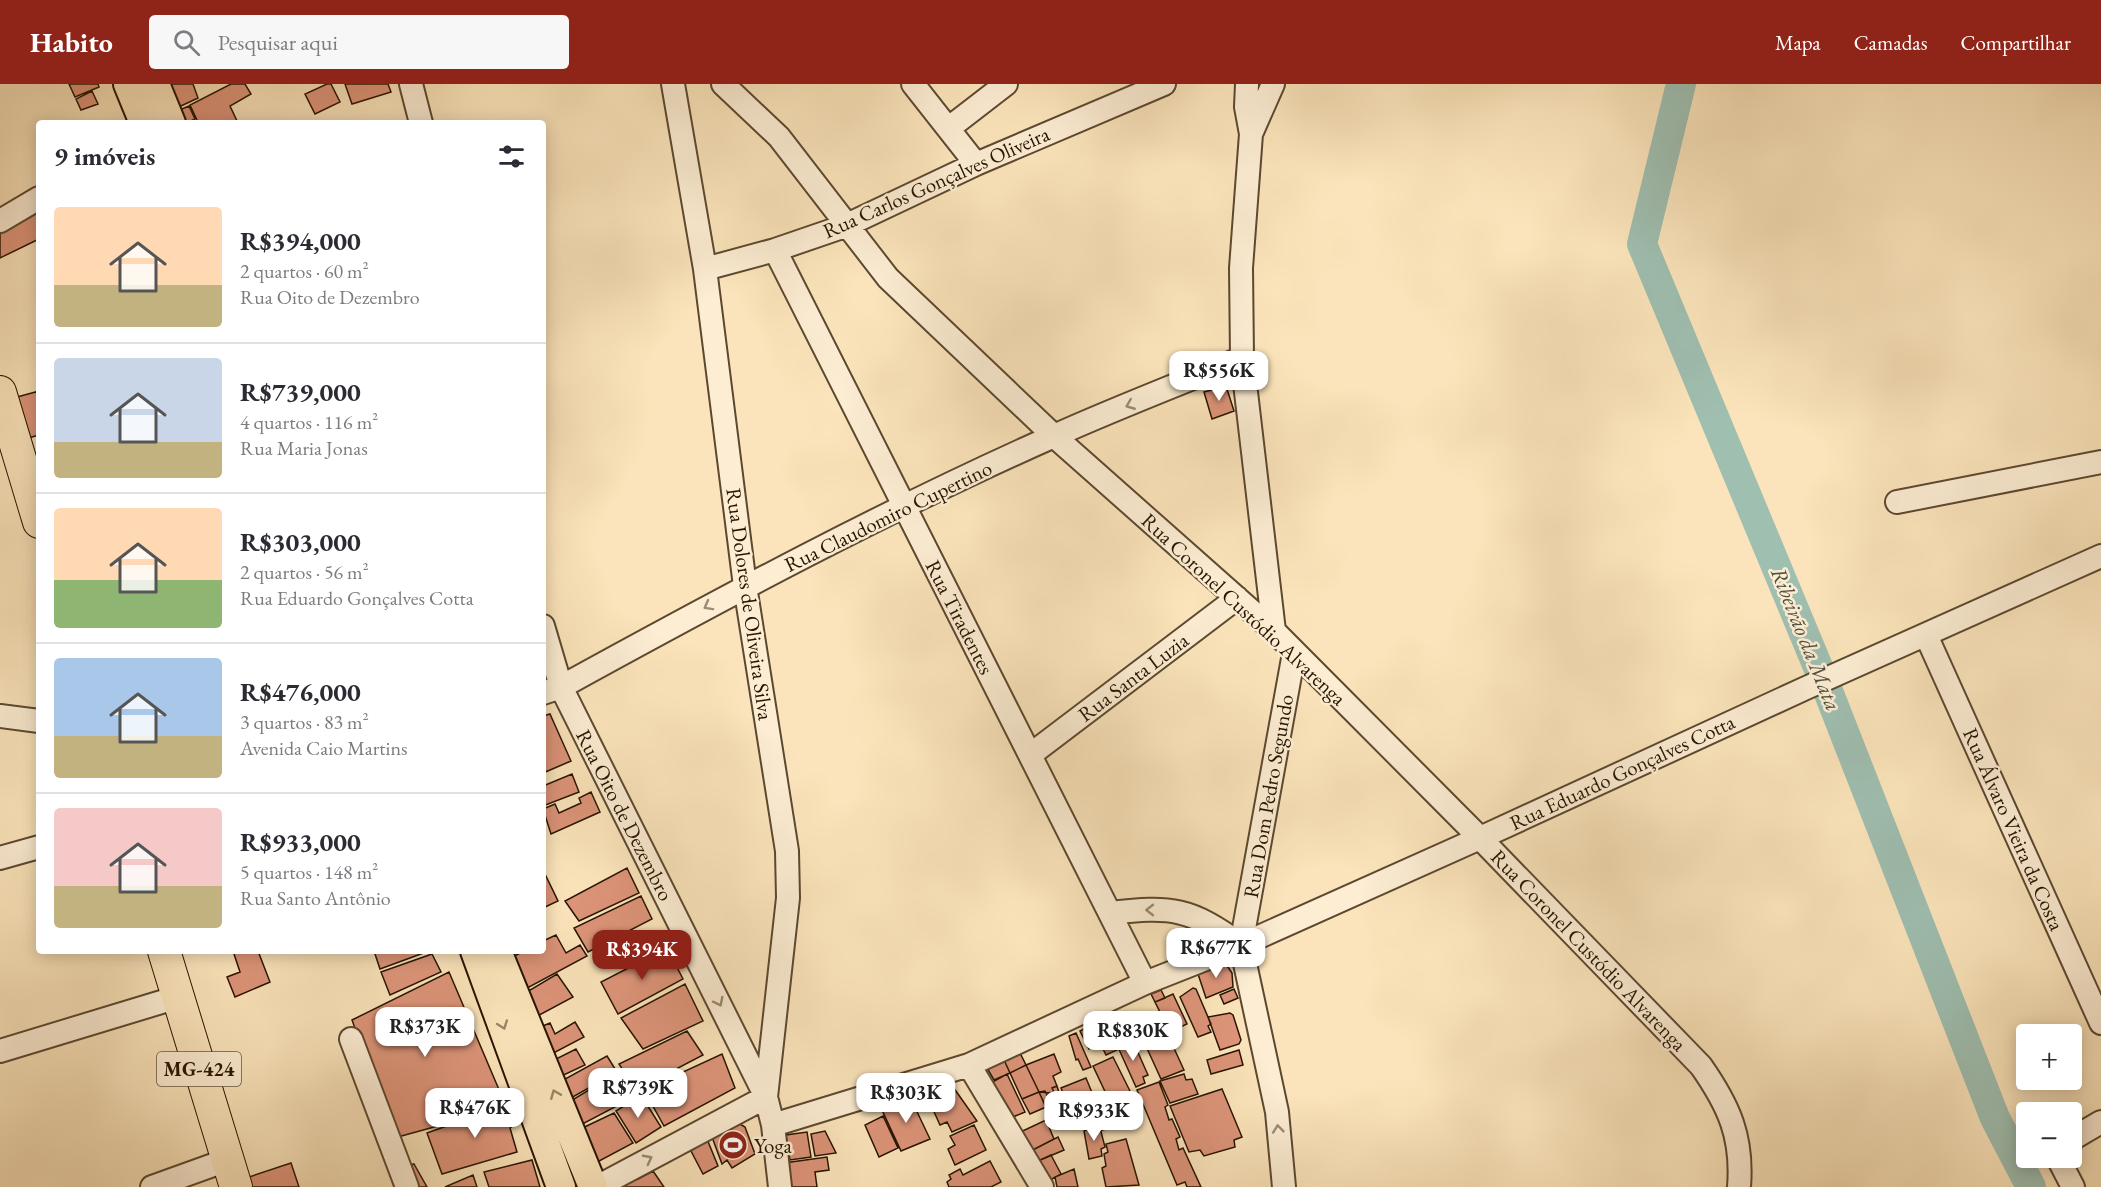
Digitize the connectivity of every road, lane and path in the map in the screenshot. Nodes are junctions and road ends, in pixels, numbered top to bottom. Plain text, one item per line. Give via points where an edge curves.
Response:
1 (128, 84) edge
2 (155, 84) edge
3 (411, 84) edge
4 (673, 84) edge
5 (723, 84) edge
6 (913, 84) edge
7 (1006, 84) edge
8 (1164, 84) edge
9 (1247, 84) edge
10 (1273, 84) edge
11 (143, 120) edge
12 (170, 120) edge
13 (420, 120) edge
14 (950, 128) junction
15 (1251, 134) junction
16 (976, 164) junction
17 (36, 200) edge
18 (0, 220) edge
19 (845, 226) junction
20 (775, 250) junction
21 (705, 269) junction
22 (1242, 358) junction
23 (0, 392) edge
24 (1054, 436) junction
25 (2101, 462) edge
26 (1897, 502) dead end
27 (905, 507) junction
28 (36, 512) edge
29 (2101, 556) edge
30 (745, 586) junction
31 (1237, 598) junction
32 (1274, 631) junction
33 (1926, 635) junction
34 (546, 647) edge
35 (1294, 653) junction
36 (552, 690) edge
37 (0, 716) edge
38 (36, 721) edge
39 (1030, 755) junction
40 (1480, 838) junction
41 (36, 848) edge
42 (0, 858) edge
43 (1110, 913) junction
44 (1241, 945) junction
45 (165, 954) edge
46 (476, 954) edge
47 (498, 954) edge
48 (1145, 983) junction
49 (178, 997) junction
50 (2101, 1023) edge
51 (351, 1040) dead end
52 (0, 1051) edge
53 (969, 1065) junction
54 (766, 1096) junction
55 (2101, 1122) edge
56 (772, 1125) junction
57 (2082, 1133) edge
58 (2063, 1168) edge
59 (231, 1174) edge
60 (152, 1187) edge
61 (407, 1187) edge
62 (561, 1187) edge
63 (595, 1187) edge
64 (780, 1187) edge
65 (1042, 1187) edge
66 (1284, 1187) edge
67 (1739, 1187) edge
68 (2073, 1187) edge

1 - 11 main road
2 - 12 main road
3 - 13 street
4 - 21 street, Rua Dolores de Oliveira Silva
5 - 19 street, Rua Coronel Custódio Alvarenga via 779,137
6 - 14 street
7 - 14 street
8 - 16 street, Rua Carlos Gonçalves Oliveira
9 - 15 street
10 - 15 street
14 - 16 street
15 - 22 street via 1241,268
16 - 19 street, Rua Carlos Gonçalves Oliveira
17 - 18 street
19 - 20 street, Rua Carlos Gonçalves Oliveira
19 - 24 street, Rua Coronel Custódio Alvarenga via 888,278
20 - 21 street, Rua Carlos Gonçalves Oliveira
20 - 27 street, Rua Tiradentes
21 - 30 street, Rua Dolores de Oliveira Silva
22 -> 24 street, Rua Claudomiro Cupertino
22 - 32 street
23 - 28 highway
24 - 27 street, Rua Claudomiro Cupertino
24 - 31 street, Rua Coronel Custódio Alvarenga
25 - 26 street
27 - 30 street, Rua Claudomiro Cupertino
27 - 39 street, Rua Tiradentes
29 - 33 street, Rua Eduardo Gonçalves Cotta
30 -> 36 street, Rua Claudomiro Cupertino
30 - 54 street, Rua Dolores de Oliveira Silva via 787,851 788,898
31 - 32 street, Rua Coronel Custódio Alvarenga
31 - 39 street, Rua Santa Luzia
32 - 35 street, Rua Coronel Custódio Alvarenga
33 - 40 street, Rua Eduardo Gonçalves Cotta
33 - 50 street, Rua Álvaro Vieira da Costa
34 - 36 street, Rua Oito de Dezembro
35 - 40 street, Rua Coronel Custódio Alvarenga
35 - 44 street, Rua Dom Pedro Segundo
36 -> 54 street, Rua Oito de Dezembro
37 - 38 street
39 - 43 street, Rua Tiradentes
40 - 44 street, Rua Eduardo Gonçalves Cotta
40 - 67 street, Rua Coronel Custódio Alvarenga via 1701,1066 1724,1099 1733,1125
41 - 42 street
44 -> 43 street via 1209,921 1182,912 1150,908
43 - 48 street, Rua Tiradentes
44 - 48 street, Rua Eduardo Gonçalves Cotta
66 -> 44 street, Rua Dom Pedro Segundo via 1277,1112
45 - 49 highway, MG-424
46 -> 62 main road
63 -> 47 main road
48 - 53 street, Rua Eduardo Gonçalves Cotta
49 - 52 street
49 - 59 highway, MG-424
51 - 61 street
53 - 56 street, Rua Eduardo Gonçalves Cotta
53 - 65 street
54 - 56 street, Rua Dolores de Oliveira Silva
63 -> 54 street
55 - 57 street
56 - 64 street
58 - 68 street
59 - 60 street

